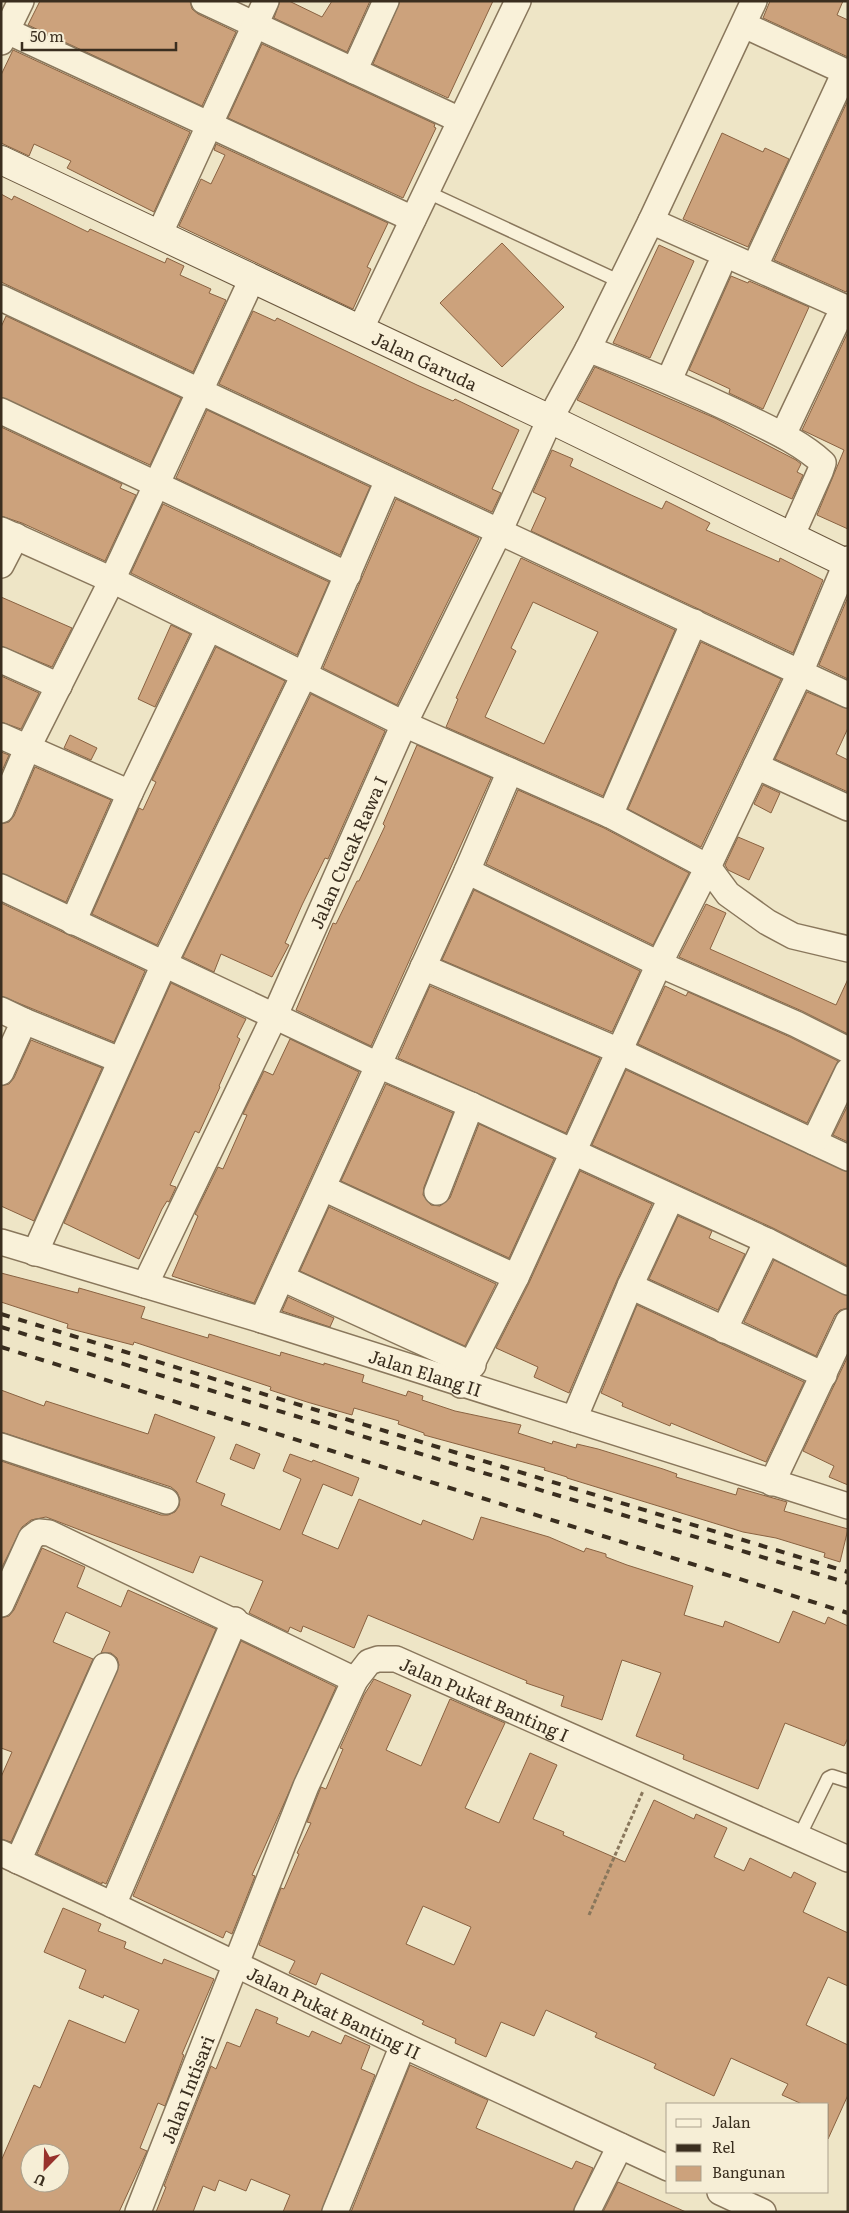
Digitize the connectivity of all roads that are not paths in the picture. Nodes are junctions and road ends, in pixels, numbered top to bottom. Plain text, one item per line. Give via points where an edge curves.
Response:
1 (21, 1) edge
2 (204, 1) edge
3 (266, 1) edge
4 (386, 1) edge
5 (518, 1) edge
6 (754, 1) edge
7 (255, 25) junction
8 (744, 25) junction
9 (4, 37) edge
10 (354, 71) junction
11 (846, 72) edge
12 (460, 120) junction
13 (208, 124) junction
14 (1, 160) edge
15 (425, 191) junction
16 (412, 219) junction
17 (651, 221) junction
18 (160, 235) junction
19 (754, 266) junction
20 (719, 268) dead end
21 (252, 279) junction
22 (621, 282) junction
23 (4, 305) edge
24 (845, 310) edge
25 (360, 330) junction
26 (588, 349) junction
27 (669, 380) junction
28 (200, 392) junction
29 (1, 411) edge
30 (550, 419) junction
31 (783, 435) junction
32 (388, 480) junction
33 (156, 483) junction
34 (499, 532) junction
35 (8, 533) edge
36 (791, 537) junction
37 (847, 562) edge
38 (1, 565) edge
39 (348, 575) junction
40 (112, 580) junction
41 (694, 622) junction
42 (209, 628) junction
43 (1, 660) edge
44 (800, 673) junction
45 (304, 675) junction
46 (59, 686) junction
47 (848, 695) edge
48 (404, 724) junction
49 (1, 736) edge
50 (27, 749) junction
51 (756, 766) junction
52 (510, 771) junction
53 (130, 793) junction
54 (848, 808) edge
55 (1, 810) edge
56 (610, 815) junction
57 (708, 866) junction
58 (467, 871) junction
59 (1, 887) edge
60 (73, 922) junction
61 (848, 949) edge
62 (165, 962) junction
63 (659, 964) junction
64 (423, 967) junction
65 (1, 1010) edge
66 (275, 1015) junction
67 (24, 1021) junction
68 (617, 1050) junction
69 (848, 1050) edge
70 (120, 1060) junction
71 (378, 1065) junction
72 (848, 1071) edge
73 (1, 1072) edge
74 (471, 1105) junction
75 (814, 1142) junction
76 (574, 1152) junction
77 (848, 1158) edge
78 (323, 1188) junction
79 (436, 1192) dead end
80 (671, 1198) junction
81 (767, 1241) junction
82 (1, 1242) edge
83 (34, 1253) junction
84 (516, 1277) junction
85 (282, 1278) junction
86 (848, 1282) edge
87 (145, 1285) junction
88 (630, 1286) junction
89 (262, 1320) junction
90 (848, 1322) edge
91 (724, 1330) junction
92 (467, 1375) junction
93 (824, 1375) junction
94 (574, 1419) junction
95 (1, 1446) edge
96 (772, 1483) junction
97 (166, 1501) dead end
98 (848, 1506) edge
99 (1, 1604) edge
100 (235, 1620) junction
101 (105, 1666) dead end
102 (355, 1680) junction
103 (848, 1781) edge
104 (798, 1837) junction
105 (10, 1857) edge
106 (848, 1859) edge
107 (113, 1904) junction
108 (234, 1964) junction
109 (403, 2045) junction
110 (620, 2146) junction
111 (666, 2167) edge
112 (722, 2193) edge
113 (138, 2212) edge
114 (335, 2212) edge
115 (588, 2212) edge
116 (763, 2212) edge

1 - 9 street
2 - 7 street
3 - 7 street
4 - 10 street
5 - 12 street
6 - 8 street, Jalan Cucak Rawa I
7 - 10 street
7 - 13 street
8 - 11 street
8 - 17 street, Jalan Cucak Rawa I
9 - 13 street
10 - 12 street
11 - 19 street
12 - 15 street
13 - 16 street
13 - 18 street
14 - 18 street, Jalan Garuda
15 - 16 street
15 - 22 lane
16 - 25 street
17 - 19 street
17 - 22 street, Jalan Cucak Rawa I
18 - 21 street, Jalan Garuda
19 - 24 street
20 - 27 street
21 - 25 street, Jalan Garuda
21 - 28 street
22 - 26 street, Jalan Cucak Rawa I
23 - 28 street
24 - 31 street
25 - 30 street, Jalan Garuda
26 - 27 street
26 - 30 street, Jalan Cucak Rawa I
27 - 31 street
28 - 32 street
28 - 33 street
29 - 33 street
30 - 34 street, Jalan Cucak Rawa I
30 - 36 street, Jalan Garuda
31 - 36 street via 822,463
32 - 34 street
32 - 39 street
33 - 39 street
33 - 40 street
34 - 41 street
34 - 48 street, Jalan Cucak Rawa I
35 - 38 street
35 - 40 street
36 - 37 street, Jalan Garuda
37 - 44 street
39 - 45 street
40 - 42 street
40 - 46 street
41 - 44 street
41 - 56 street
42 - 45 street
42 - 53 street
43 - 46 street
44 - 47 street
44 - 51 street
45 - 48 street
45 - 62 street
46 - 50 street
48 - 52 street
48 - 66 street, Jalan Cucak Rawa I
49 - 50 street
50 - 53 street
50 - 55 street
51 - 54 street
51 - 57 street
52 - 56 street
52 - 58 street
53 - 60 street
56 - 57 street
57 - 61 street via 728,894 767,922 793,936
57 - 63 street
58 - 63 street
58 - 64 street
59 - 60 street
60 - 62 street
62 - 66 street
62 - 70 street
63 - 68 street
63 - 69 street
64 - 68 street
64 - 71 street
65 - 67 street
66 - 71 street
66 - 87 street, Jalan Cucak Rawa I
67 - 70 street
67 - 73 street
68 - 75 street
68 - 76 street
70 - 83 street
71 - 74 street
71 - 78 street
72 - 75 street
74 - 76 street
74 - 79 street
75 - 77 street
76 - 80 street
76 - 84 street
78 - 84 street
78 - 85 street
80 - 81 street
80 - 88 street
81 - 86 street
81 - 91 street
82 - 83 street, Jalan Elang II
83 - 87 street, Jalan Elang II
84 - 92 street
85 - 89 street
85 - 92 street
87 - 89 street, Jalan Elang II
88 - 91 street
88 - 94 street
89 - 92 street, Jalan Elang II
90 - 93 street
91 - 93 street
92 - 94 street, Jalan Elang II
93 - 96 street
94 - 96 street, Jalan Elang II
95 - 97 street
96 - 98 street, Jalan Elang II
99 - 100 street via 31,1538 44,1532
100 - 102 street
100 - 107 street
101 - 105 street
102 - 104 street, Jalan Pukat Banting I via 369,1662 396,1659
102 - 108 street, Jalan Pukat Banting I via 306,1786
103 - 104 lane via 832,1776 828,1778
104 - 106 street, Jalan Pukat Banting I
105 - 107 street, Jalan Pukat Banting II
107 - 108 street, Jalan Pukat Banting II
108 - 109 street, Jalan Pukat Banting II
108 - 113 street, Jalan Intisari
109 - 110 street, Jalan Pukat Banting II
109 - 114 street
110 - 111 street, Jalan Pukat Banting II
110 - 115 street
112 - 116 street

